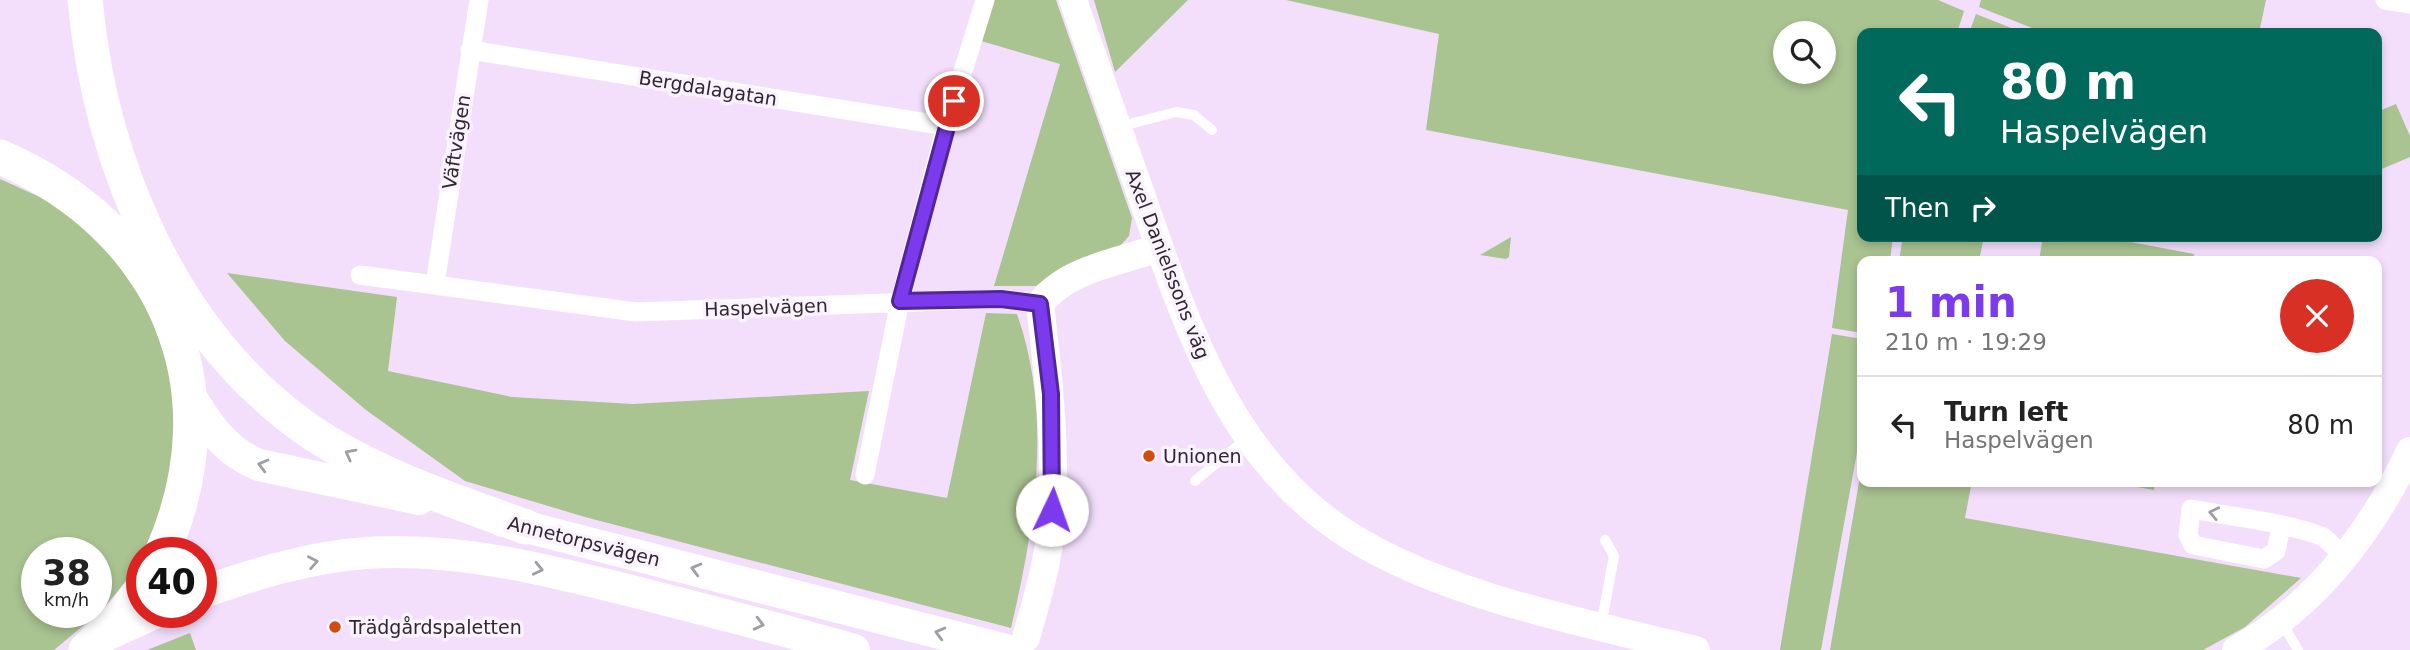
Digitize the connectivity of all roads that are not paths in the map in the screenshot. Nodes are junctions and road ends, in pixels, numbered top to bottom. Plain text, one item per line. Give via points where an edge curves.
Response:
1 (480, 0) edge
2 (985, 0) edge
3 (1073, 0) edge
4 (2385, 0) edge
5 (2410, 4) edge
6 (75, 7) edge
7 (470, 50) junction
8 (946, 126) junction
9 (1117, 127) junction
10 (1212, 130) dead end
11 (0, 157) edge
12 (1159, 248) junction
13 (131, 251) junction
14 (360, 275) dead end
15 (435, 284) junction
16 (900, 301) junction
17 (1040, 304) junction
18 (189, 394) junction
19 (1249, 436) junction
20 (2410, 452) edge
21 (865, 475) dead end
22 (1195, 481) dead end
23 (526, 527) junction
24 (2281, 527) dead end
25 (168, 537) edge
26 (1605, 541) dead end
27 (2344, 559) junction
28 (217, 588) edge
29 (126, 607) edge
30 (2280, 620) junction
31 (1601, 626) junction
32 (126, 627) edge
33 (93, 643) edge
34 (1016, 644) edge
35 (854, 650) edge
36 (1696, 650) edge
37 (2235, 650) edge
38 (2298, 650) edge

1 - 7 street, Väftvägen
2 - 8 street
3 - 9 street, Axel Danielssons väg
4 - 5 street
6 - 13 highway via 84,101
23 -> 6 highway via 410,484 336,447 282,409 225,352 163,265 139,213 105,121
7 - 8 street, Bergdalagatan
7 - 15 street, Väftvägen
8 - 16 street
9 - 10 lane via 1176,112 1194,115
9 - 12 street, Axel Danielssons väg
11 - 13 highway via 37,173 82,203
12 - 17 street via 1071,278 1051,289
12 - 19 street, Axel Danielssons väg via 1186,324 1217,391
13 - 18 highway via 170,318
14 - 15 street, Haspelvägen
15 - 16 street, Haspelvägen via 636,312
16 - 17 street, Haspelvägen via 1001,299
16 - 21 street
17 - 34 street via 1051,394 1054,479 1047,557
23 -> 18 main road, Annetorpsvägen via 374,487 259,465 242,458 215,434
18 - 25 highway via 189,461
19 - 22 lane
19 - 31 street, Axel Danielssons väg via 1315,512 1387,557 1460,587
20 - 27 street via 2375,517
34 -> 23 main road, Annetorpsvägen
24 - 27 street via 2324,537
26 - 31 lane via 1614,556
27 - 30 street
28 -> 35 main road, Annetorpsvägen via 271,570 365,553 451,554 586,580
29 - 33 highway
30 - 37 street
30 - 38 lane
31 - 36 street, Axel Danielssons väg
32 - 33 main road

